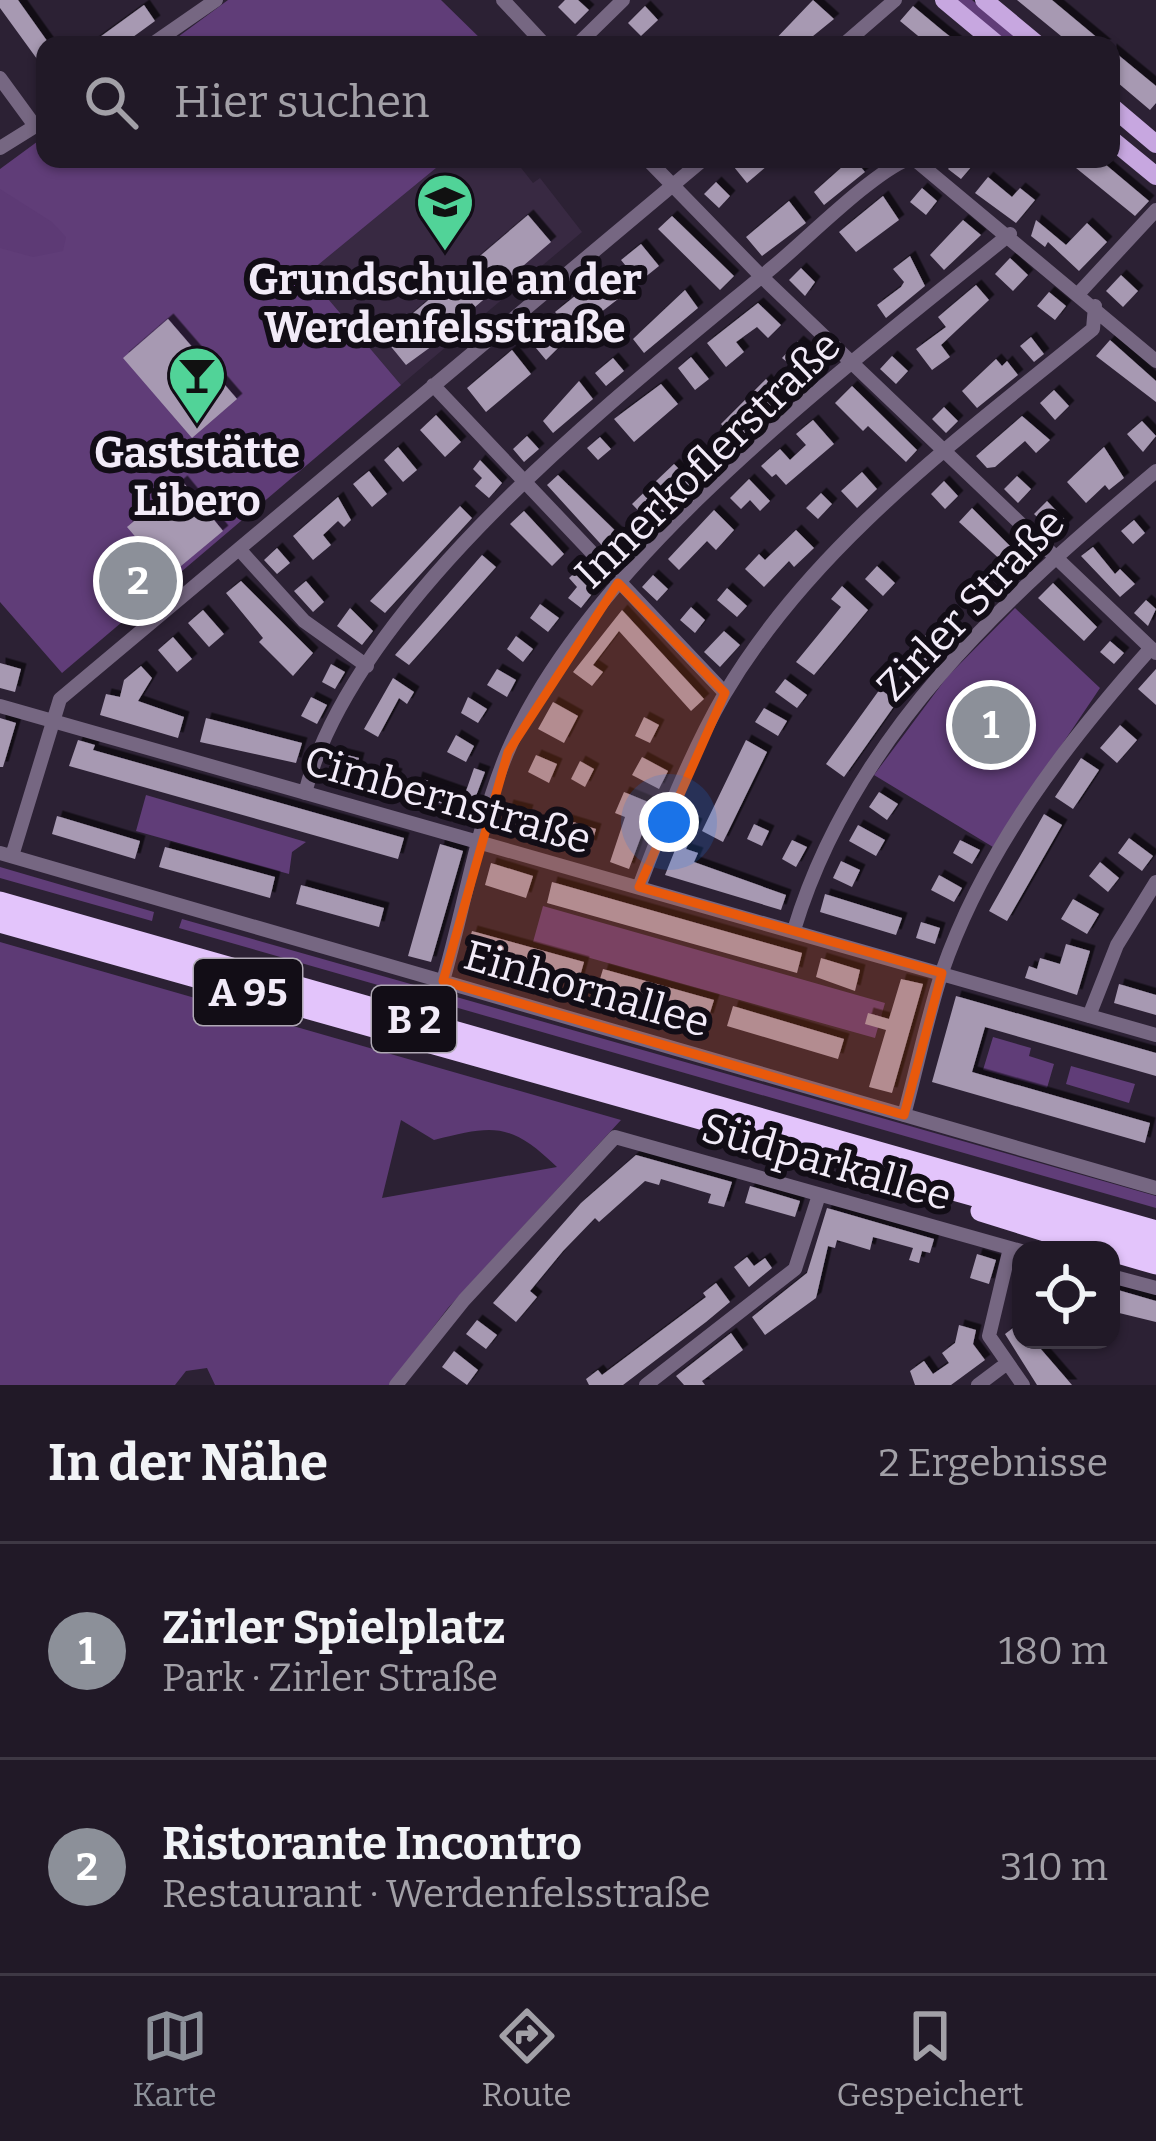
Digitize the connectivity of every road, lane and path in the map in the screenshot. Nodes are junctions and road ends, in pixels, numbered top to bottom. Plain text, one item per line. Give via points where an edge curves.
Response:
1 (215, 0) edge
2 (503, 0) edge
3 (623, 0) edge
4 (895, 0) edge
5 (944, 0) edge
6 (997, 5) edge
7 (165, 36) edge
8 (537, 36) edge
9 (586, 36) edge
10 (853, 36) edge
11 (987, 36) edge
12 (1029, 36) edge
13 (0, 78) edge
14 (1120, 112) edge
15 (36, 118) edge
16 (36, 126) edge
17 (1153, 135) edge
18 (1120, 146) edge
19 (0, 148) edge
20 (655, 168) edge
21 (693, 168) edge
22 (900, 168) edge
23 (923, 168) edge
24 (1156, 176) edge
25 (671, 186) junction
26 (1156, 210) edge
27 (1010, 235) junction
28 (762, 277) junction
29 (1080, 292) junction
30 (1095, 306) junction
31 (1156, 361) edge
32 (854, 362) junction
33 (434, 386) junction
34 (946, 450) junction
35 (1156, 472) edge
36 (523, 482) junction
37 (239, 549) junction
38 (1055, 556) junction
39 (619, 583) junction
40 (1153, 651) edge
41 (368, 666) junction
42 (725, 693) junction
43 (0, 706) edge
44 (52, 721) junction
45 (305, 793) junction
46 (478, 841) junction
47 (6, 854) edge
48 (1156, 882) edge
49 (639, 887) junction
50 (0, 902) edge
51 (0, 922) edge
52 (794, 930) junction
53 (942, 973) junction
54 (443, 981) junction
55 (1089, 1016) junction
56 (1156, 1035) edge
57 (904, 1114) junction
58 (829, 1137) junction
59 (864, 1166) junction
60 (1156, 1188) edge
61 (819, 1195) junction
62 (1156, 1218) edge
63 (1156, 1231) edge
64 (1076, 1241) edge
65 (1156, 1247) edge
66 (1012, 1248) edge
67 (1120, 1254) edge
68 (1012, 1262) edge
69 (1156, 1264) edge
70 (1120, 1278) edge
71 (1156, 1288) edge
72 (1006, 1364) junction
73 (396, 1385) edge
74 (646, 1385) edge
75 (978, 1385) edge
76 (1023, 1385) edge

1 - 7 street
2 - 8 street
3 - 9 street
4 - 10 street
5 - 11 main road
6 - 12 main road
13 - 15 street
14 - 17 main road
16 - 19 street
18 - 24 main road
20 - 25 street
21 - 25 street
22 - 28 street
23 - 27 street
25 - 28 street
25 - 33 street
26 - 29 street
27 - 29 street
27 - 32 street, Innerkoflerstraße
28 - 32 street
28 - 36 street
29 - 30 street
30 - 31 street
30 - 34 street via 1093,329
32 - 34 street
32 - 39 street, Innerkoflerstraße
33 - 36 street
33 - 37 street
34 - 38 street
34 - 42 street via 823,565
35 - 38 street, Zirler Straße
36 - 39 street
36 - 41 street
37 - 41 street via 304,621
37 - 44 street via 60,699
38 - 40 street
38 - 52 street, Zirler Straße via 895,728 843,807
39 - 42 street
39 - 46 street, Innerkoflerstraße via 553,672 508,752
40 - 53 street via 1084,723 1009,835
41 - 45 street via 314,757
42 - 49 street
43 - 44 street, Cimbernstraße
44 - 45 street, Cimbernstraße
44 - 47 street
45 - 46 street, Cimbernstraße
46 - 49 street, Cimbernstraße
46 - 54 street, Innerkoflerstraße
47 - 54 street, Einhornallee
48 - 55 street via 1117,945
49 - 52 street, Cimbernstraße
50 - 58 highway, B 2
51 - 59 highway, A 95
52 - 53 street, Cimbernstraße
53 - 55 street, Cimbernstraße
53 - 57 street
54 - 57 street, Einhornallee
55 - 56 street, Cimbernstraße
57 - 60 street, Einhornallee
58 - 62 highway, B 2
58 - 63 highway
59 - 64 highway via 893,1184
59 - 65 highway
61 - 66 street, Südparkallee
61 - 73 street, Südparkallee via 615,1137
61 - 74 street via 795,1269
67 - 69 highway
68 - 72 street via 989,1336
70 - 71 street
72 - 75 street
72 - 76 street

